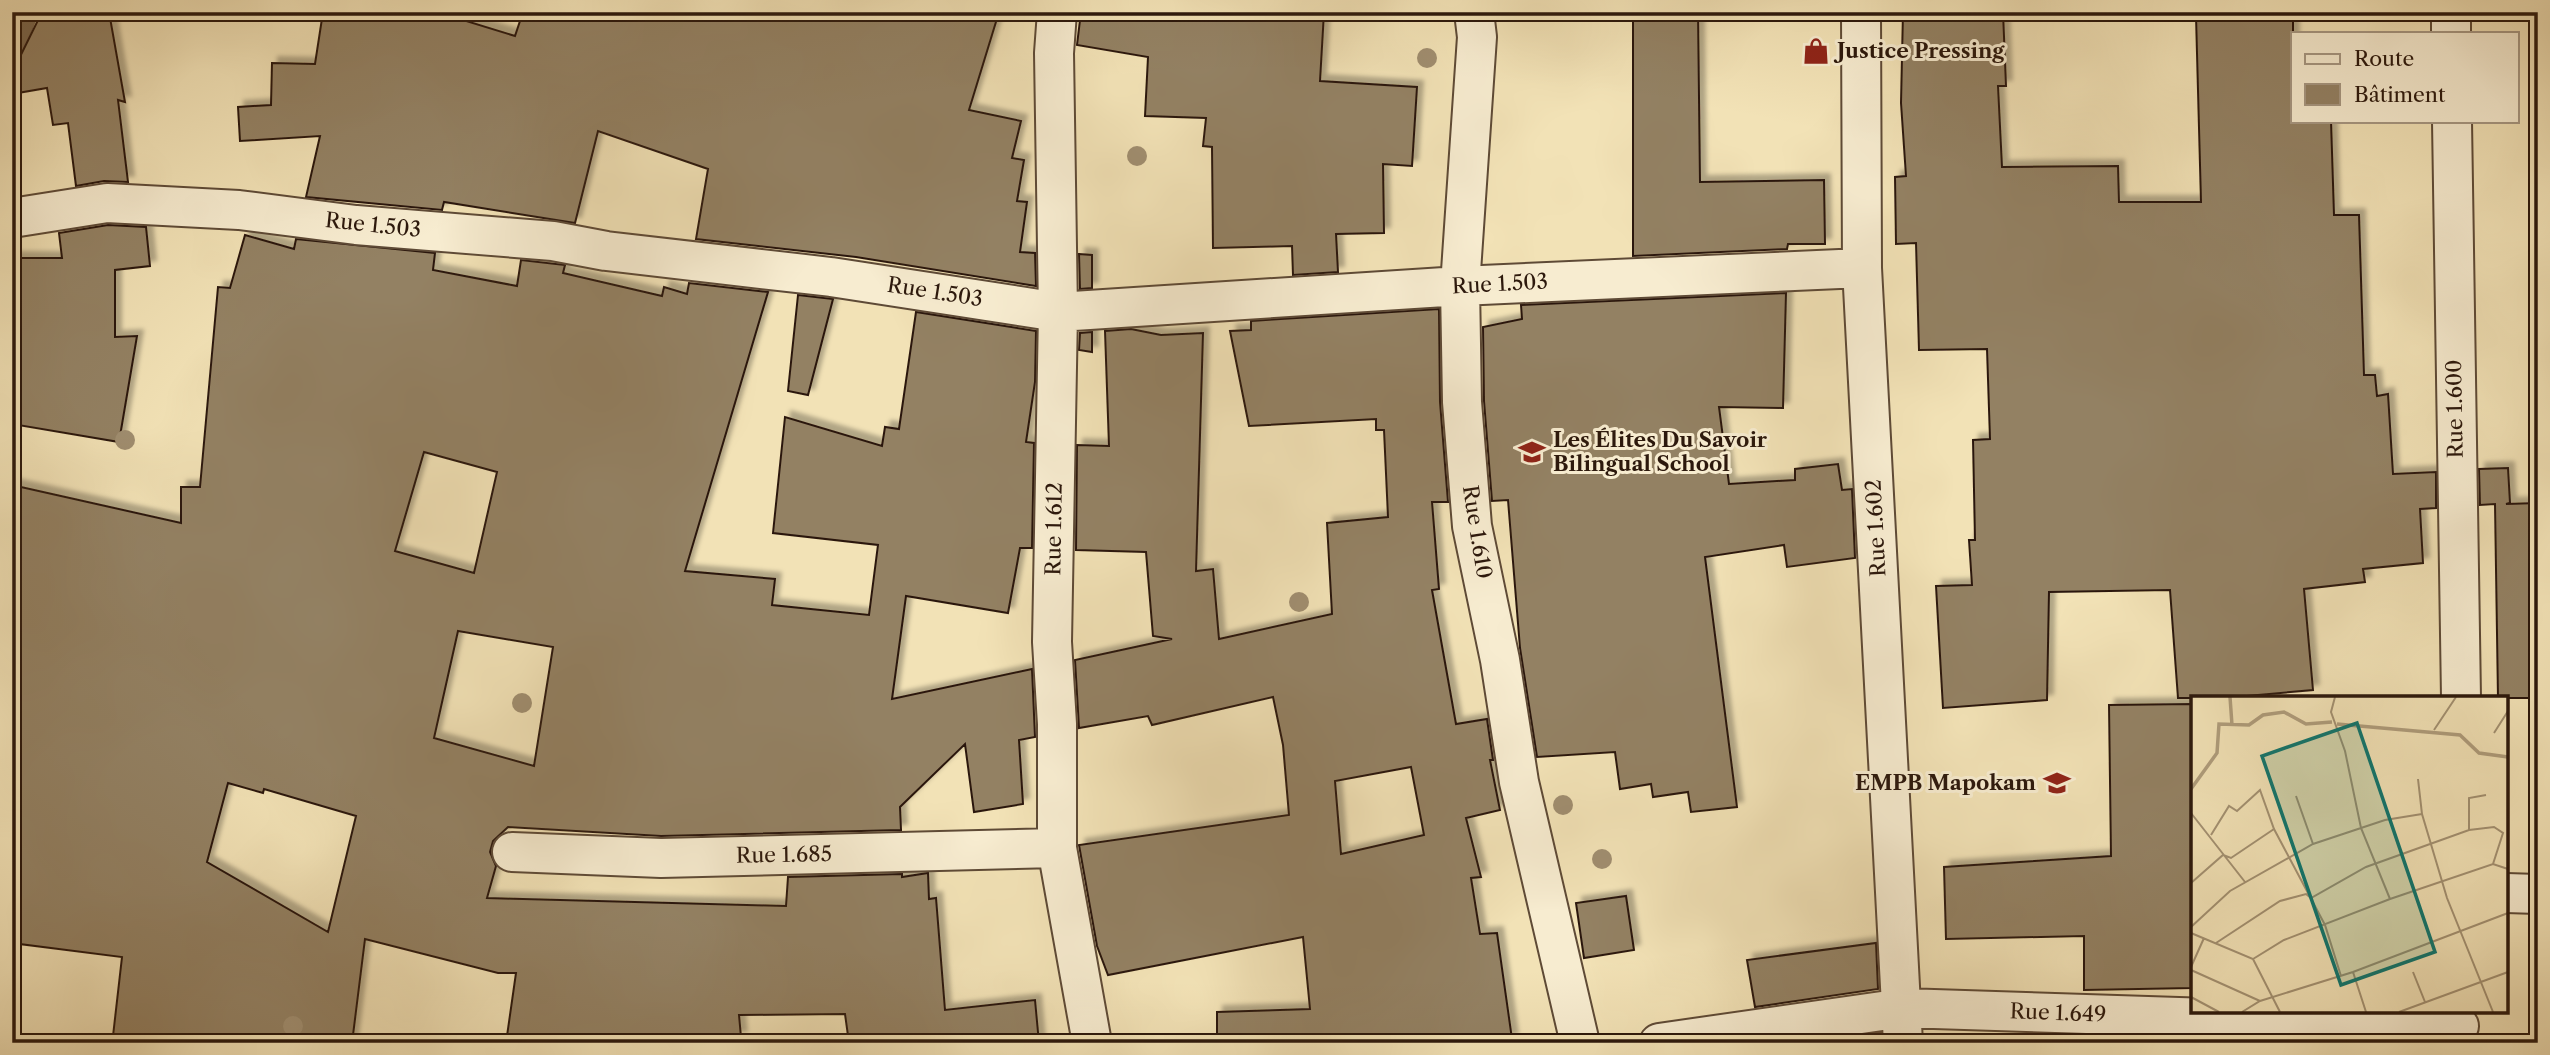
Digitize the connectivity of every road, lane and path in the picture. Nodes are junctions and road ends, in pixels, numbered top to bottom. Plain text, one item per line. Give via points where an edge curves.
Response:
1 (1057, 12) edge
2 (1474, 12) edge
3 (1861, 12) edge
4 (2451, 12) edge
5 (2451, 32) edge
6 (2452, 122) edge
7 (12, 218) edge
8 (1862, 268) junction
9 (1460, 286) junction
10 (1058, 312) junction
11 (2461, 696) edge
12 (1057, 848) junction
13 (512, 852) dead end
14 (2508, 893) edge
15 (2538, 894) edge
16 (1903, 1025) edge
17 (2459, 1027) edge
18 (1092, 1043) edge
19 (1580, 1043) edge
20 (1659, 1043) edge

1 - 10 street, Rue 1.612
2 - 9 street, Rue 1.610 via 1477,37
3 - 8 street, Rue 1.602
4 - 5 street
6 - 11 street, Rue 1.600
7 - 10 street, Rue 1.503 via 107,202 239,209 356,225 553,241
8 - 9 street, Rue 1.503
8 - 16 street, Rue 1.602
9 - 10 street, Rue 1.503
9 - 19 street, Rue 1.610 via 1462,402 1472,526 1519,782
10 - 12 street, Rue 1.612 via 1052,642
12 - 13 street, Rue 1.685 via 661,858
12 - 18 street, Rue 1.612
14 - 15 street
16 - 17 street, Rue 1.649
16 - 20 street, Rue 1.649

